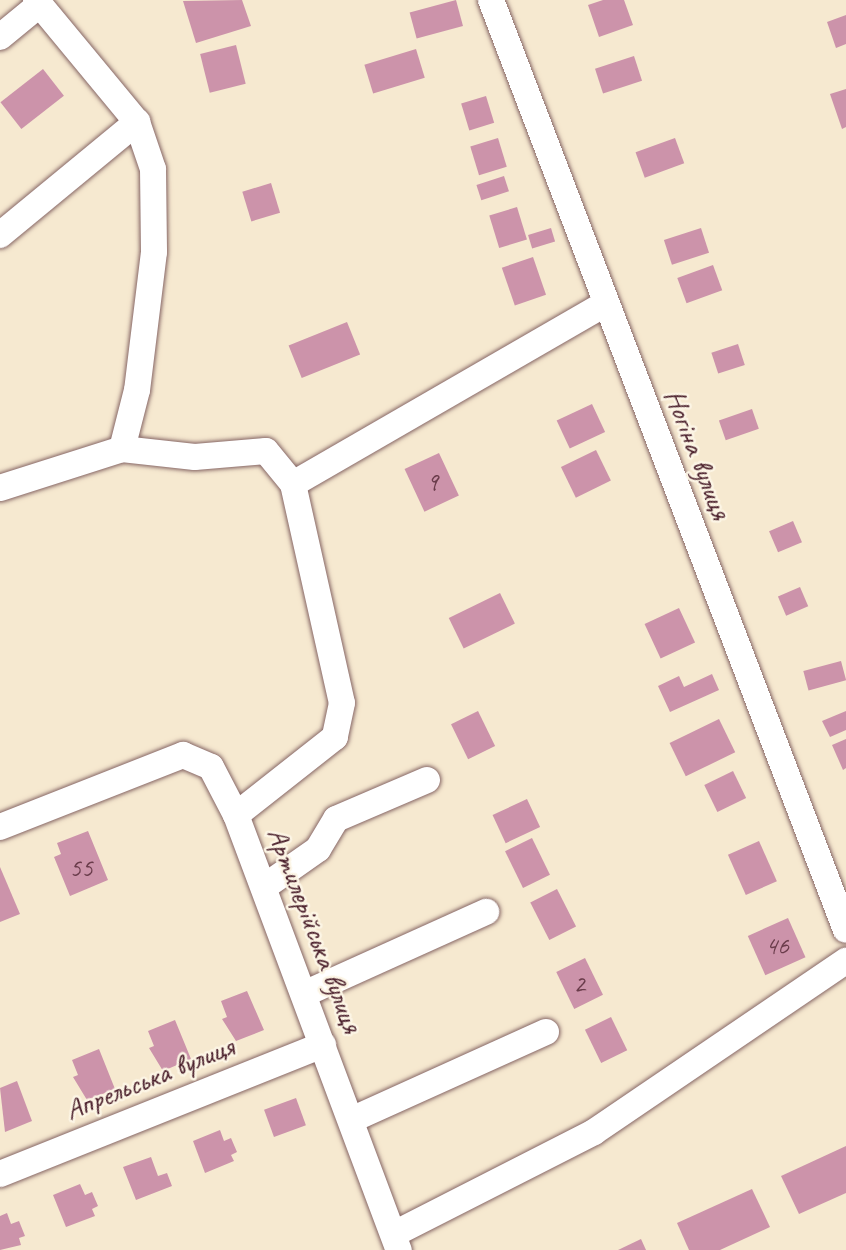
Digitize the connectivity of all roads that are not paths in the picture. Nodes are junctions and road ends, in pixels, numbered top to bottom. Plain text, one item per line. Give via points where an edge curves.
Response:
1 (491, 0) edge
2 (37, 3) edge
3 (0, 37) edge
4 (137, 122) junction
5 (0, 235) edge
6 (605, 304) junction
7 (122, 449) junction
8 (293, 484) junction
9 (0, 488) edge
10 (428, 780) dead end
11 (236, 815) junction
12 (0, 827) edge
13 (264, 887) junction
14 (486, 912) dead end
15 (846, 930) edge
16 (846, 961) edge
17 (304, 994) junction
18 (547, 1032) dead end
19 (323, 1045) junction
20 (351, 1120) junction
21 (0, 1174) edge
22 (396, 1242) edge

1 - 6 street, Ногіна вулиця
2 - 3 street
2 - 4 street
4 - 5 street
4 - 7 street via 153,169 154,252 137,390
6 - 8 street
6 - 15 street, Ногіна вулиця
7 - 8 street via 195,457 266,451
7 - 9 street
8 - 11 street, Артилерійська вулиця via 342,703 335,737
10 - 13 street via 336,819 318,849 300,866
11 - 12 street via 211,766 184,755
11 - 13 street, Артилерійська вулиця
13 - 17 street, Артилерійська вулиця
14 - 17 street
16 - 22 street via 594,1132
17 - 19 street, Артилерійська вулиця
18 - 20 street
19 - 20 street, Артилерійська вулиця
19 - 21 street, Апрельська вулиця
20 - 22 street, Артилерійська вулиця

